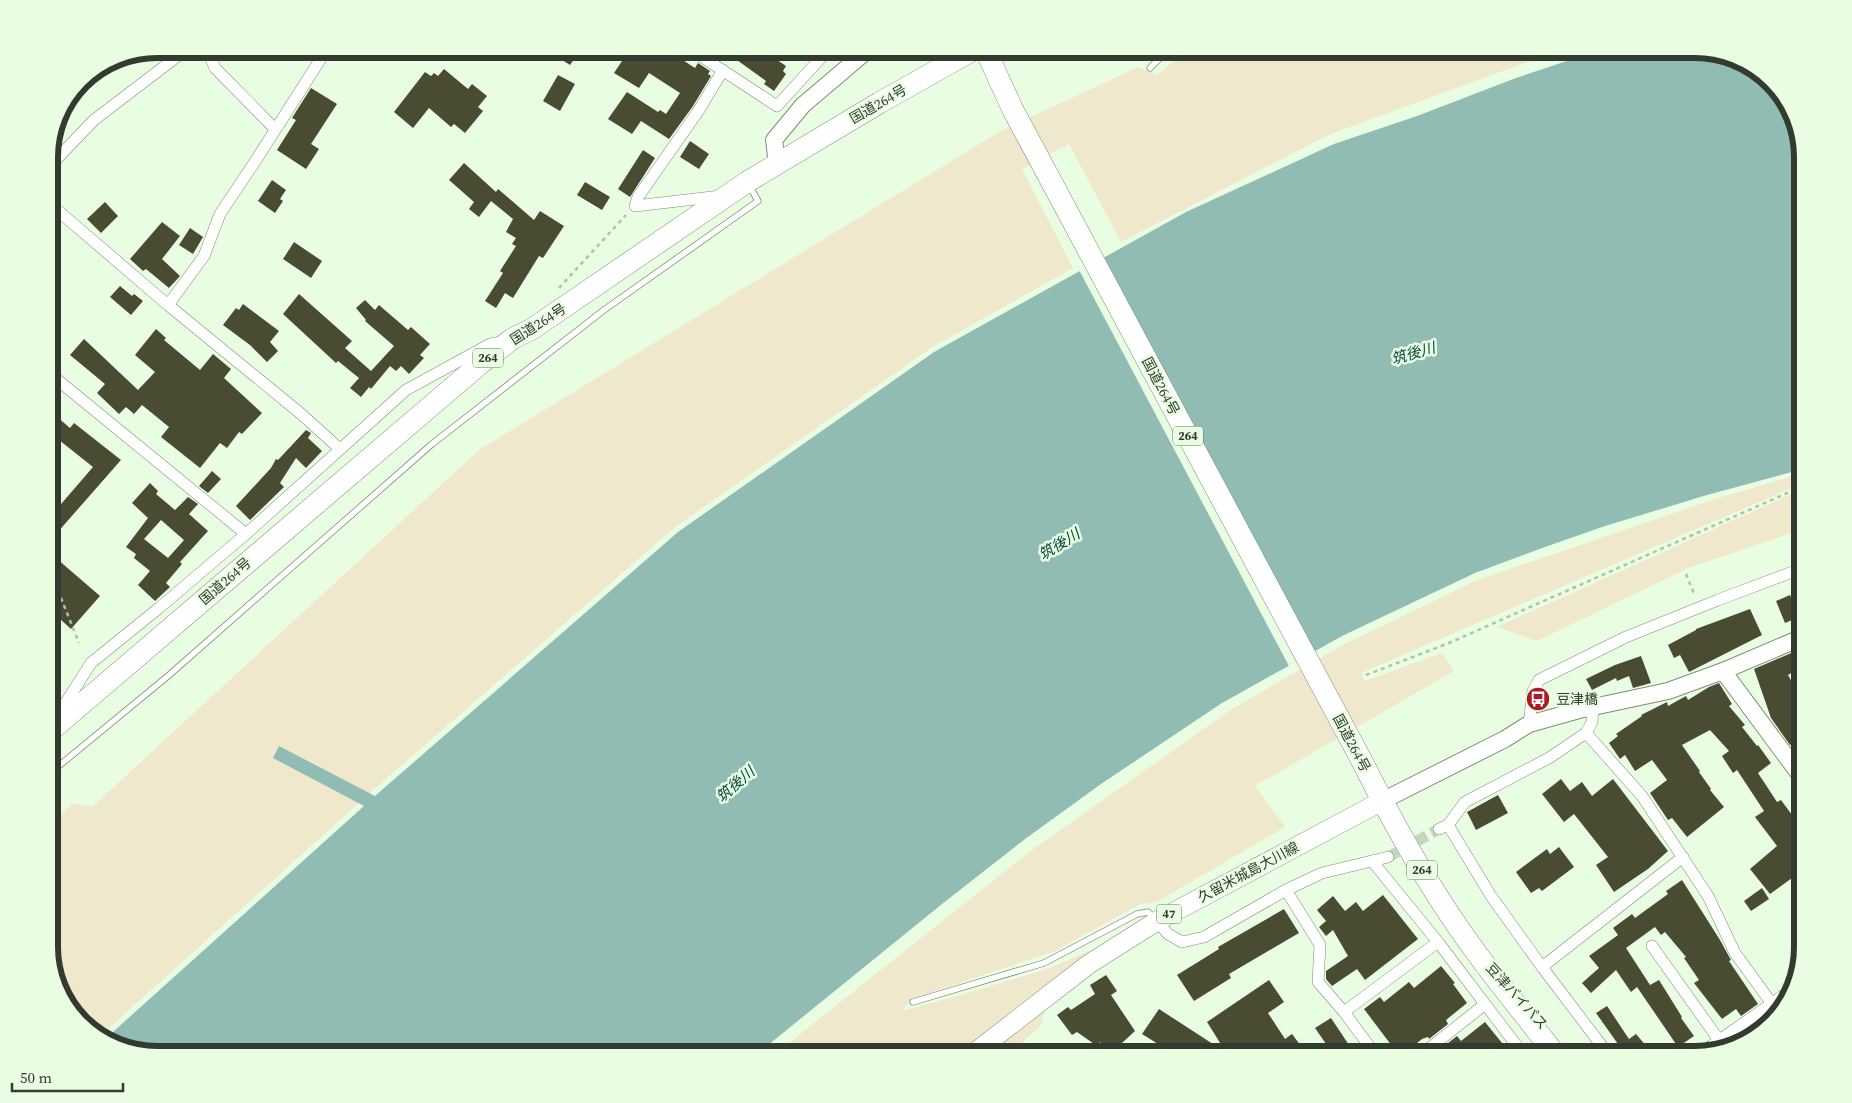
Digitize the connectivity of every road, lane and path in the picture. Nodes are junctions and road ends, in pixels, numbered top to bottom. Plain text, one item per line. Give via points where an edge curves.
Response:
1 (175, 58) edge
2 (211, 58) edge
3 (321, 58) edge
4 (704, 58) edge
5 (821, 58) edge
6 (858, 58) edge
7 (959, 58) edge
8 (989, 58) edge
9 (1160, 58) edge
10 (1150, 68) dead end
11 (723, 70) junction
12 (275, 129) junction
13 (58, 158) edge
14 (777, 164) junction
15 (747, 182) junction
16 (729, 195) junction
17 (635, 206) junction
18 (58, 211) edge
19 (558, 289) dead end
20 (168, 305) junction
21 (512, 340) junction
22 (58, 380) edge
23 (340, 449) junction
24 (1794, 490) edge
25 (246, 534) junction
26 (1794, 571) edge
27 (1686, 574) dead end
28 (58, 590) edge
29 (1700, 607) junction
30 (1794, 641) edge
31 (79, 643) dead end
32 (1723, 671) junction
33 (1366, 676) dead end
34 (1592, 707) junction
35 (58, 714) edge
36 (58, 724) edge
37 (1529, 724) junction
38 (1586, 734) junction
39 (58, 767) edge
40 (1794, 767) edge
41 (1382, 801) junction
42 (1388, 857) tunnel mouth
43 (1683, 857) junction
44 (1372, 861) junction
45 (1286, 890) junction
46 (1157, 920) junction
47 (1465, 938) junction
48 (1438, 942) junction
49 (1652, 946) dead end
50 (1542, 967) junction
51 (913, 1002) dead end
52 (1484, 1005) junction
53 (1774, 1007) edge
54 (1772, 1010) edge
55 (1344, 1012) junction
56 (1719, 1040) junction
57 (1714, 1044) edge
58 (982, 1046) edge
59 (1369, 1046) edge
60 (1432, 1046) edge
61 (1517, 1046) edge
62 (1549, 1046) edge
63 (1562, 1046) edge
64 (1602, 1046) edge

1 - 13 street via 94,120
2 - 12 street via 215,68
3 - 12 street
4 - 11 street
5 - 11 street via 777,106
6 - 14 street via 803,105 774,140
7 - 14 highway, 国道264号 / 264
8 - 41 highway, 国道264号 / 264 via 1013,110
9 - 10 lane
11 - 17 street
12 - 20 street via 220,214 204,256
14 - 15 highway, 国道264号 / 264
15 - 16 highway, 国道264号 / 264
15 - 39 lane via 758,201 604,310 432,444 168,676
16 - 17 street
16 - 21 highway, 国道264号 / 264
17 - 19 path
18 - 20 street
20 - 23 street
21 - 23 street via 490,344 406,390
21 - 36 highway, 国道264号 / 264
22 - 25 street
23 - 25 street
24 - 33 path via 1449,643
25 - 35 street via 91,663
26 - 29 street
27 - 29 path
28 - 31 path
29 - 37 street via 1626,637 1539,680 1533,691
30 - 32 street
32 - 34 street via 1668,691
32 - 40 street
34 - 37 street
34 - 38 street via 1592,722
37 - 41 street
38 - 43 street via 1642,796
38 - 50 street via 1549,758 1465,802 1444,827
41 - 46 main road, 久留米城島大川線 / 47
41 - 47 highway, 豆津バイパス / 264
42 - 44 street
43 - 50 street
43 - 53 street via 1708,896 1735,953
44 - 45 street via 1322,873
44 - 48 street
45 - 46 street via 1197,939 1182,942 1168,934
45 - 55 street via 1320,945 1318,982
46 - 51 lane via 1148,912 1137,914 1044,964
46 - 58 main road, 久留米城島大川線 / 47 via 1089,964
47 - 62 highway, 豆津バイパス / 264
47 - 63 highway, 豆津バイパス / 264
48 - 52 street
48 - 55 street
49 - 56 street
50 - 64 street
52 - 60 street
52 - 61 street
54 - 56 street
55 - 59 street
56 - 57 street

